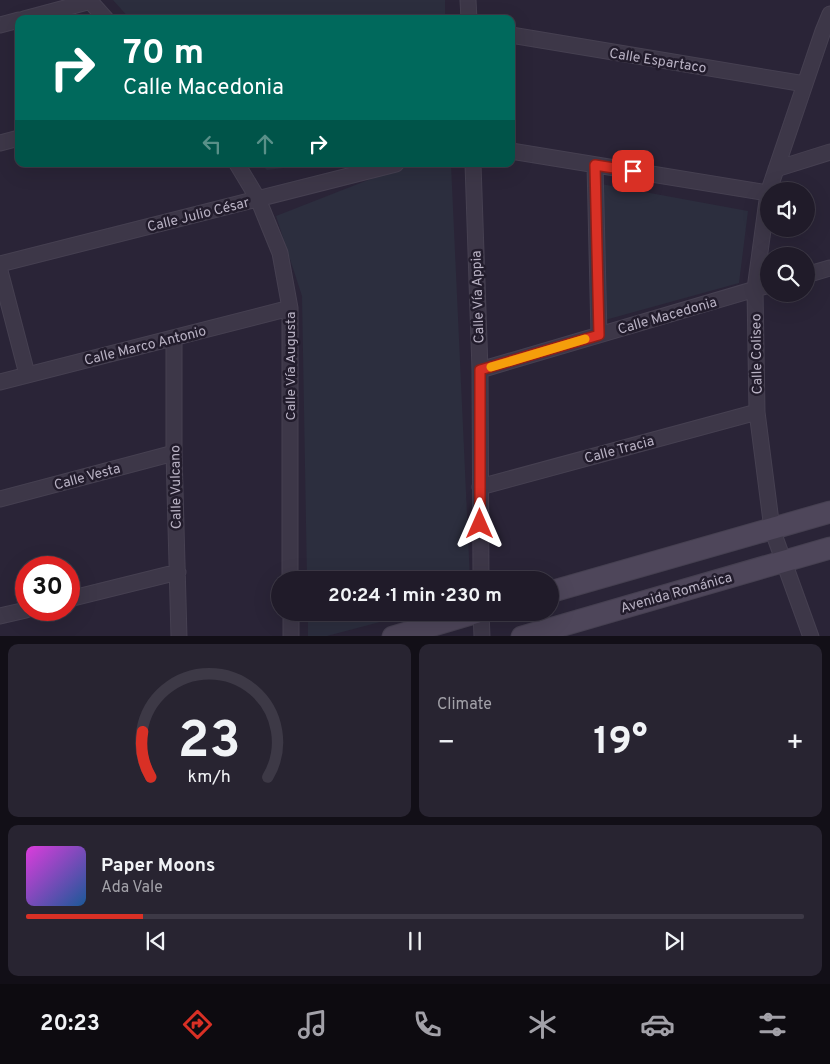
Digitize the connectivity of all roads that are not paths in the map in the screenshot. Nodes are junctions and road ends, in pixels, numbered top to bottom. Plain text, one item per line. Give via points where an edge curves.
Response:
1 (468, 0) edge
2 (90, 1) edge
3 (830, 14) edge
4 (39, 15) edge
5 (102, 15) edge
6 (469, 15) edge
7 (15, 21) edge
8 (0, 25) edge
9 (827, 30) edge
10 (515, 36) edge
11 (805, 84) junction
12 (15, 139) edge
13 (0, 143) edge
14 (515, 152) edge
15 (830, 152) edge
16 (595, 165) junction
17 (239, 167) edge
18 (384, 167) edge
19 (473, 167) edge
20 (776, 168) junction
21 (772, 182) edge
22 (760, 192) edge
23 (258, 199) junction
24 (0, 264) edge
25 (830, 268) edge
26 (0, 271) edge
27 (815, 272) edge
28 (760, 288) edge
29 (761, 302) edge
30 (290, 308) junction
31 (599, 335) junction
32 (174, 338) junction
33 (480, 370) junction
34 (28, 374) junction
35 (0, 382) edge
36 (757, 412) junction
37 (174, 453) junction
38 (480, 487) junction
39 (0, 499) edge
40 (830, 512) edge
41 (772, 529) junction
42 (830, 548) edge
43 (784, 561) junction
44 (290, 571) edge
45 (481, 571) edge
46 (178, 572) junction
47 (559, 589) edge
48 (80, 596) edge
49 (15, 613) edge
50 (0, 616) edge
51 (290, 621) edge
52 (448, 621) edge
53 (481, 621) edge
54 (179, 636) edge
55 (291, 636) edge
56 (394, 636) edge
57 (482, 636) edge
58 (522, 636) edge
59 (811, 636) edge

1 - 6 street
2 - 4 street
2 - 5 street
3 - 9 street, Calle Coliseo
7 - 8 street
9 - 11 street, Calle Coliseo
10 - 11 street, Calle Espartaco
11 - 20 street, Calle Coliseo
12 - 13 street
14 - 16 street
15 - 20 street
16 - 22 street
16 - 31 street
17 - 23 street, Calle Vía Augusta
18 - 23 street, Calle Julio César
19 - 33 street, Calle Vía Appia
20 - 21 street, Calle Coliseo
23 - 24 street, Calle Julio César
23 - 30 street, Calle Vía Augusta via 280,253
25 - 27 street
26 - 34 street
28 - 31 street, Calle Macedonia
29 - 36 street, Calle Coliseo
30 - 32 street, Calle Marco Antonio
30 - 44 street, Calle Vía Augusta
31 - 33 street, Calle Macedonia
32 - 34 street, Calle Marco Antonio
32 - 37 street, Calle Vulcano
33 - 38 street, Calle Vía Appia
34 - 35 street, Calle Marco Antonio
36 - 38 street, Calle Tracia
36 - 41 street, Calle Coliseo
37 - 39 street, Calle Vesta
37 - 46 street, Calle Vulcano
38 - 45 street, Calle Vía Appia
40 - 41 street
41 - 43 street, Calle Coliseo
41 - 47 street
42 - 43 street, Avenida Románica
43 - 58 street, Avenida Románica
43 - 59 street, Calle Coliseo
46 - 48 street
46 - 54 street, Calle Vulcano
49 - 50 street
51 - 55 street
52 - 56 street
53 - 57 street

